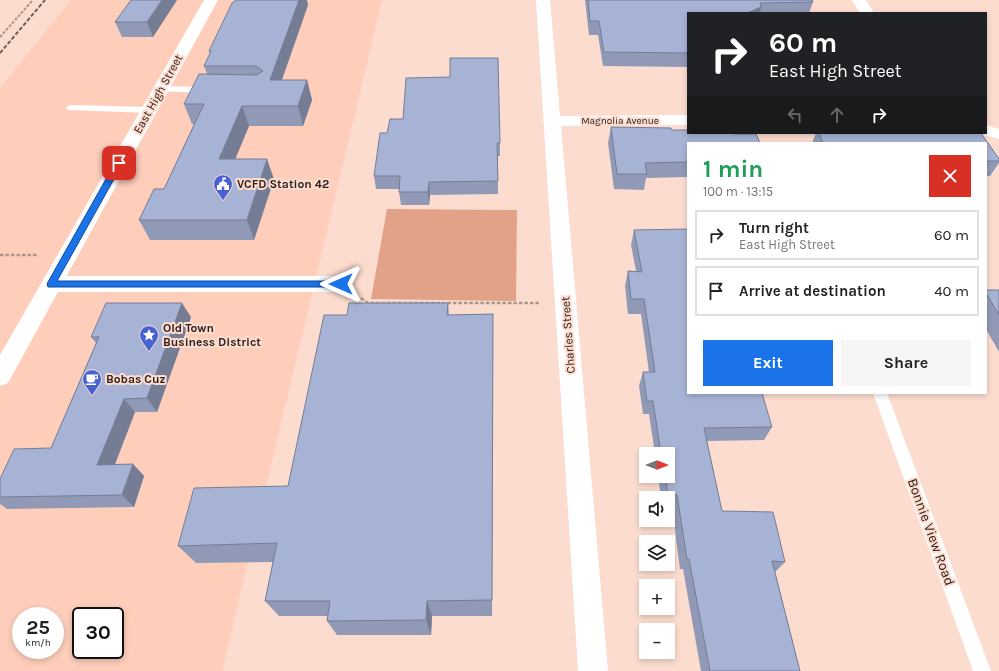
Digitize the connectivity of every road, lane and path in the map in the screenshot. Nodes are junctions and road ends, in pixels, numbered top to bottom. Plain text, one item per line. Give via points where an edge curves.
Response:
1 (33, 0) edge
2 (211, 0) edge
3 (543, 0) edge
4 (859, 0) edge
5 (866, 12) edge
6 (0, 37) edge
7 (161, 89) junction
8 (215, 90) edge
9 (71, 108) dead end
10 (149, 110) junction
11 (687, 120) edge
12 (553, 121) junction
13 (987, 130) edge
14 (999, 134) edge
15 (37, 254) dead end
16 (0, 255) edge
17 (51, 284) junction
18 (341, 284) joint
19 (565, 302) junction
20 (0, 376) edge
21 (880, 394) edge
22 (593, 671) edge
23 (982, 671) edge

1 - 6 path
2 - 7 street, East High Street
3 - 12 street, Charles Street
4 - 5 street
7 - 8 lane
7 - 10 street, East High Street
9 - 10 lane
10 - 17 street, East High Street
11 - 12 street, Magnolia Avenue
12 - 19 street, Charles Street
13 - 14 street
15 - 16 path
17 - 18 street
17 - 20 street, East High Street
18 - 19 path via 368,302
19 - 22 street, Charles Street
21 - 23 lane, Bonnie View Road

